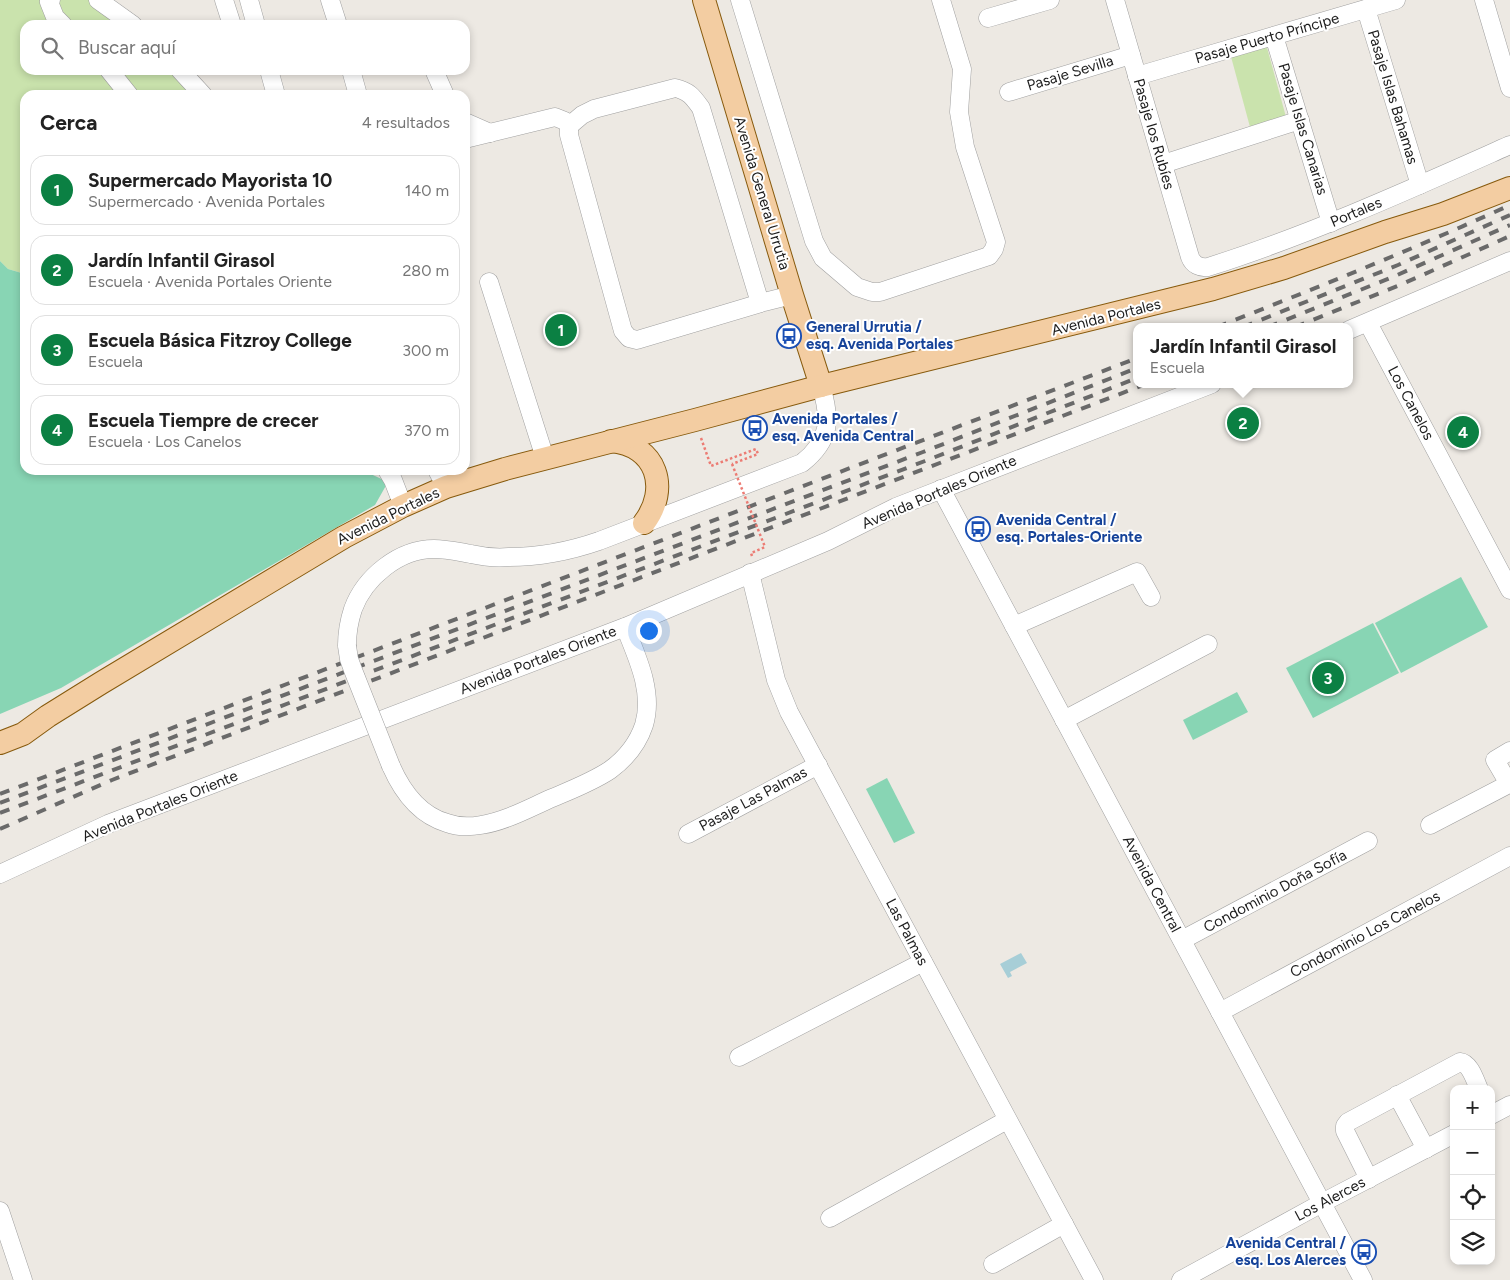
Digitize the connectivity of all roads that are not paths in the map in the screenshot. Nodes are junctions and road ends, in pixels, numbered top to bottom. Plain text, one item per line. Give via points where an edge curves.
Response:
1 (51, 0) edge
2 (98, 0) edge
3 (224, 0) edge
4 (249, 0) edge
5 (330, 0) edge
6 (704, 0) edge
7 (740, 0) edge
8 (941, 0) edge
9 (1050, 0) edge
10 (1115, 0) edge
11 (1396, 0) edge
12 (1484, 0) edge
13 (1366, 9) junction
14 (988, 18) dead end
15 (58, 20) edge
16 (126, 20) edge
17 (230, 20) edge
18 (255, 20) edge
19 (336, 20) edge
20 (1274, 36) junction
21 (1131, 55) junction
22 (113, 75) edge
23 (185, 75) edge
24 (270, 75) edge
25 (352, 75) edge
26 (436, 75) edge
27 (1138, 76) junction
28 (1510, 88) edge
29 (125, 90) edge
30 (198, 90) edge
31 (275, 90) edge
32 (357, 90) edge
33 (443, 90) edge
34 (1009, 92) dead end
35 (1300, 120) junction
36 (470, 124) edge
37 (569, 126) junction
38 (490, 133) junction
39 (470, 138) edge
40 (1510, 146) edge
41 (1163, 164) junction
42 (1510, 176) edge
43 (1420, 186) junction
44 (1510, 188) edge
45 (1331, 223) junction
46 (1385, 232) junction
47 (1510, 261) edge
48 (1197, 266) joint
49 (489, 282) dead end
50 (792, 295) junction
51 (760, 303) junction
52 (1368, 323) junction
53 (1353, 329) edge
54 (821, 386) junction
55 (1202, 388) edge
56 (610, 441) junction
57 (545, 458) junction
58 (389, 475) edge
59 (441, 478) edge
60 (941, 489) junction
61 (402, 506) junction
62 (644, 523) junction
63 (750, 574) junction
64 (1510, 590) edge
65 (1150, 597) dead end
66 (1014, 626) junction
67 (625, 627) junction
68 (1208, 644) dead end
69 (48, 716) junction
70 (1064, 720) junction
71 (0, 727) edge
72 (0, 743) edge
73 (1510, 752) edge
74 (818, 765) junction
75 (1430, 825) dead end
76 (688, 834) dead end
77 (1368, 841) dead end
78 (1510, 856) edge
79 (0, 874) edge
80 (1182, 940) junction
81 (923, 962) junction
82 (1220, 1012) junction
83 (739, 1056) dead end
84 (1477, 1085) edge
85 (1397, 1095) junction
86 (1510, 1105) edge
87 (1495, 1112) edge
88 (1007, 1120) junction
89 (1450, 1136) edge
90 (1426, 1149) junction
91 (1369, 1179) junction
92 (1322, 1203) junction
93 (0, 1211) edge
94 (830, 1218) dead end
95 (1064, 1224) junction
96 (993, 1264) dead end
97 (22, 1280) edge
98 (1094, 1280) edge
99 (1181, 1280) edge
100 (1363, 1280) edge

1 - 15 street via 49,2
2 - 16 street
3 - 17 street
4 - 18 street
5 - 19 street
6 - 50 main road, Avenida General Urrutia
7 - 8 street via 814,241 823,258 838,272 858,287 880,292 989,256 996,242 965,147 959,112 962,69
9 - 14 street
10 - 21 street, Pasaje los Rubíes
11 - 13 street, Pasaje Puerto Príncipe
12 - 28 street
13 - 20 street, Pasaje Puerto Príncipe
13 - 43 street, Pasaje Islas Bahamas
20 - 27 street, Pasaje Puerto Príncipe
20 - 35 street, Pasaje Islas Canarias
21 - 27 street, Pasaje los Rubíes
21 - 34 street, Pasaje Sevilla
22 - 29 street
23 - 30 street
24 - 31 street
25 - 32 street
26 - 33 street
27 - 41 street, Pasaje los Rubíes
35 - 41 street
35 - 45 street, Pasaje Islas Canarias
36 - 38 street
37 - 38 street via 555,117
37 - 51 street via 594,109 675,88 693,96 701,108
37 - 51 street via 623,331 629,338 637,340
38 - 39 street
40 - 43 street, Portales
41 - 48 street, Pasaje los Rubíes via 1190,257
42 - 46 main road, Avenida Portales
43 - 45 street, Portales
44 - 46 main road, Avenida Portales
45 - 48 street, Portales via 1234,259 1208,267
46 - 54 main road, Avenida Portales via 1213,289
47 - 52 street
49 - 57 street
50 - 51 street
50 - 54 main road, Avenida General Urrutia
52 - 53 street
52 - 64 street, Los Canelos
54 - 56 main road, Avenida Portales
54 - 62 street via 828,414 826,432 818,448 806,460
55 - 60 street, Avenida Portales Oriente
56 - 57 main road, Avenida Portales
56 - 62 main road via 636,448 653,467 657,495
57 - 59 main road, Avenida Portales via 467,480
58 - 61 street
59 - 61 main road, Avenida Portales
60 - 63 street, Avenida Portales Oriente
60 - 66 street, Avenida Central
61 - 69 main road, Avenida Portales via 318,552
62 - 67 street, bridge via 583,546 546,555 492,557 432,549 406,555 382,569 363,590 353,609 347,646 353,670 391,766 405,792 438,820 459,826 481,825 510,816 600,776 620,762 633,746 644,724 647,699 642,673
63 - 67 street, Avenida Portales Oriente
63 - 74 street, Las Palmas via 776,680 789,712
65 - 66 street via 1137,572
66 - 70 street, Avenida Central
67 - 79 street, Avenida Portales Oriente via 108,824
68 - 70 street
69 - 71 main road, Avenida Portales
69 - 72 main road, Avenida Portales via 23,734
70 - 80 street, Avenida Central
73 - 75 street via 1495,760 1509,784
74 - 76 street, Pasaje Las Palmas
74 - 81 street, Las Palmas
77 - 80 street, Condominio Doña Sofía
78 - 82 street, Condominio Los Canelos
80 - 82 street, Avenida Central
81 - 83 street
81 - 88 street, Las Palmas
82 - 92 street, Avenida Central
84 - 85 street via 1467,1065 1460,1062
85 - 90 street
85 - 91 street via 1345,1126
86 - 87 street
88 - 94 street
88 - 95 street, Las Palmas
89 - 90 street, Los Alerces
90 - 91 street, Los Alerces
91 - 92 street, Los Alerces
92 - 99 street, Los Alerces
92 - 100 street, Avenida Central
93 - 97 street
95 - 96 street
95 - 98 street, Las Palmas

